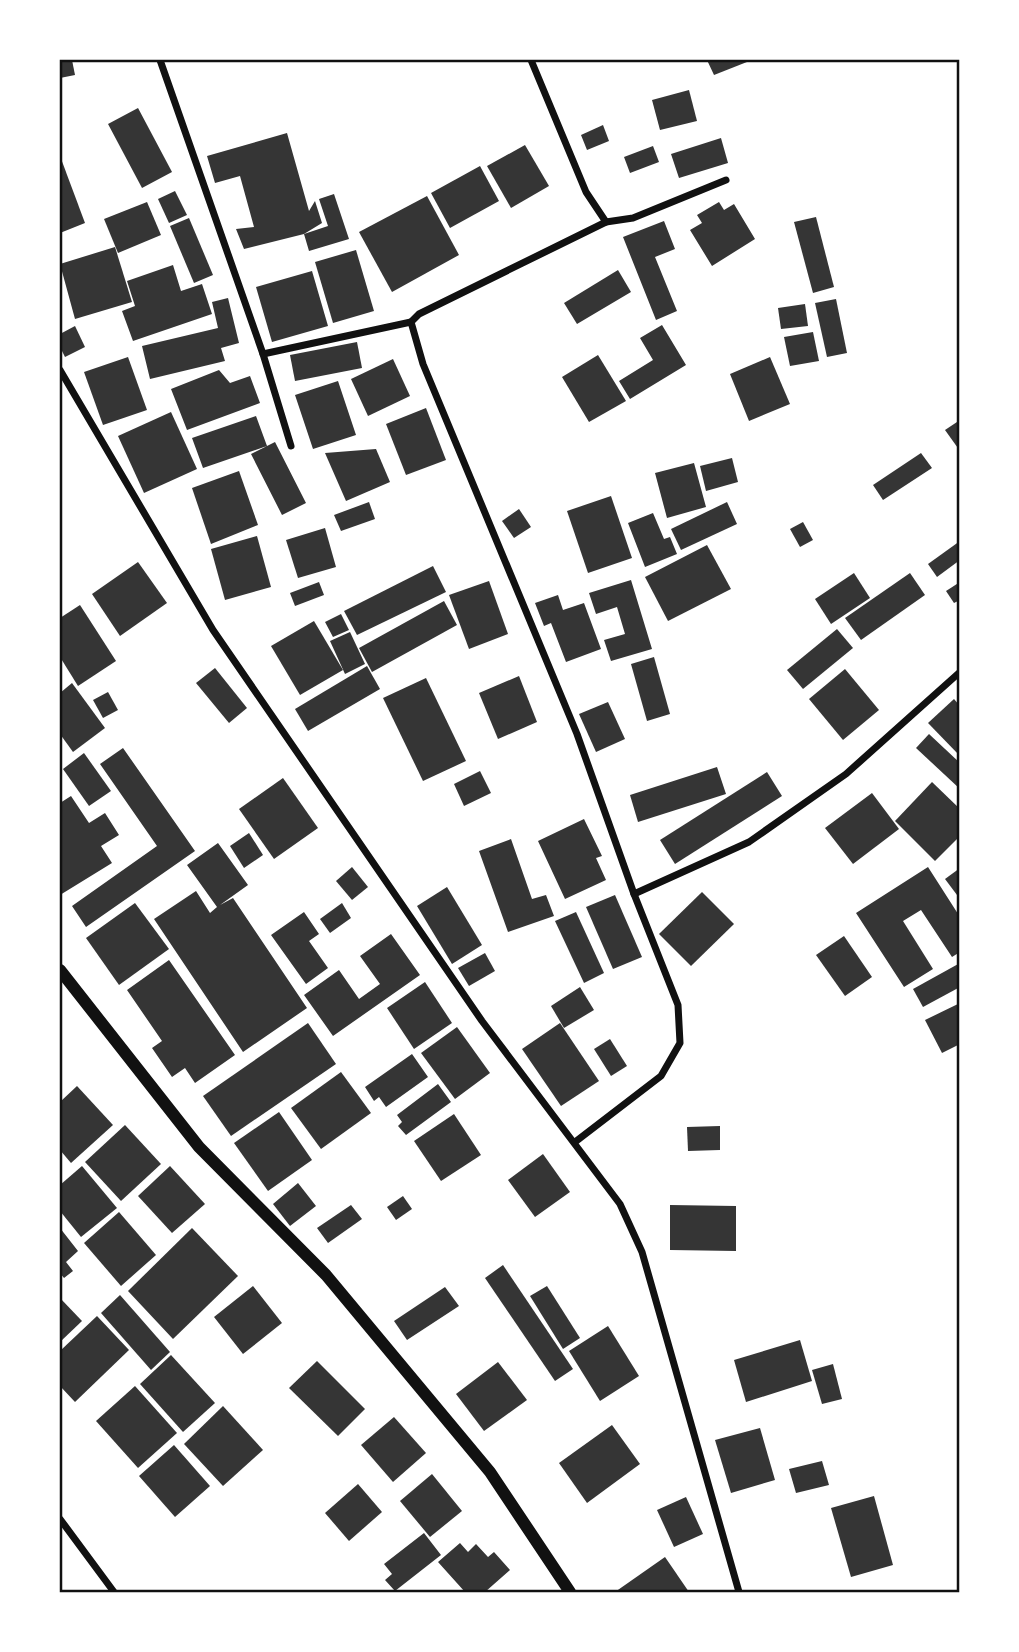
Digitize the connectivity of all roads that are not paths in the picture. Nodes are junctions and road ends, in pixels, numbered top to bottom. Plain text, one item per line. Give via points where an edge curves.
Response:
1 (160, 60) edge
2 (531, 60) edge
3 (726, 180) dead end
4 (606, 222) junction
5 (411, 322) junction
6 (263, 354) junction
7 (60, 370) edge
8 (291, 446) dead end
9 (960, 672) edge
10 (634, 894) junction
11 (60, 970) edge
12 (575, 1142) junction
13 (60, 1519) edge
14 (114, 1592) edge
15 (570, 1592) edge
16 (739, 1592) edge

1 - 6 street
2 - 4 street via 586,192
3 - 4 street via 633,218
4 - 5 street
5 - 6 street
5 - 10 street via 423,364 577,734
6 - 8 street
7 - 12 street via 213,630 482,1021
9 - 10 street via 846,774 749,842
10 - 12 street via 678,1005 680,1043 661,1076
11 - 15 street via 199,1147 326,1275 490,1472
12 - 16 street via 620,1205 642,1252
13 - 14 street

